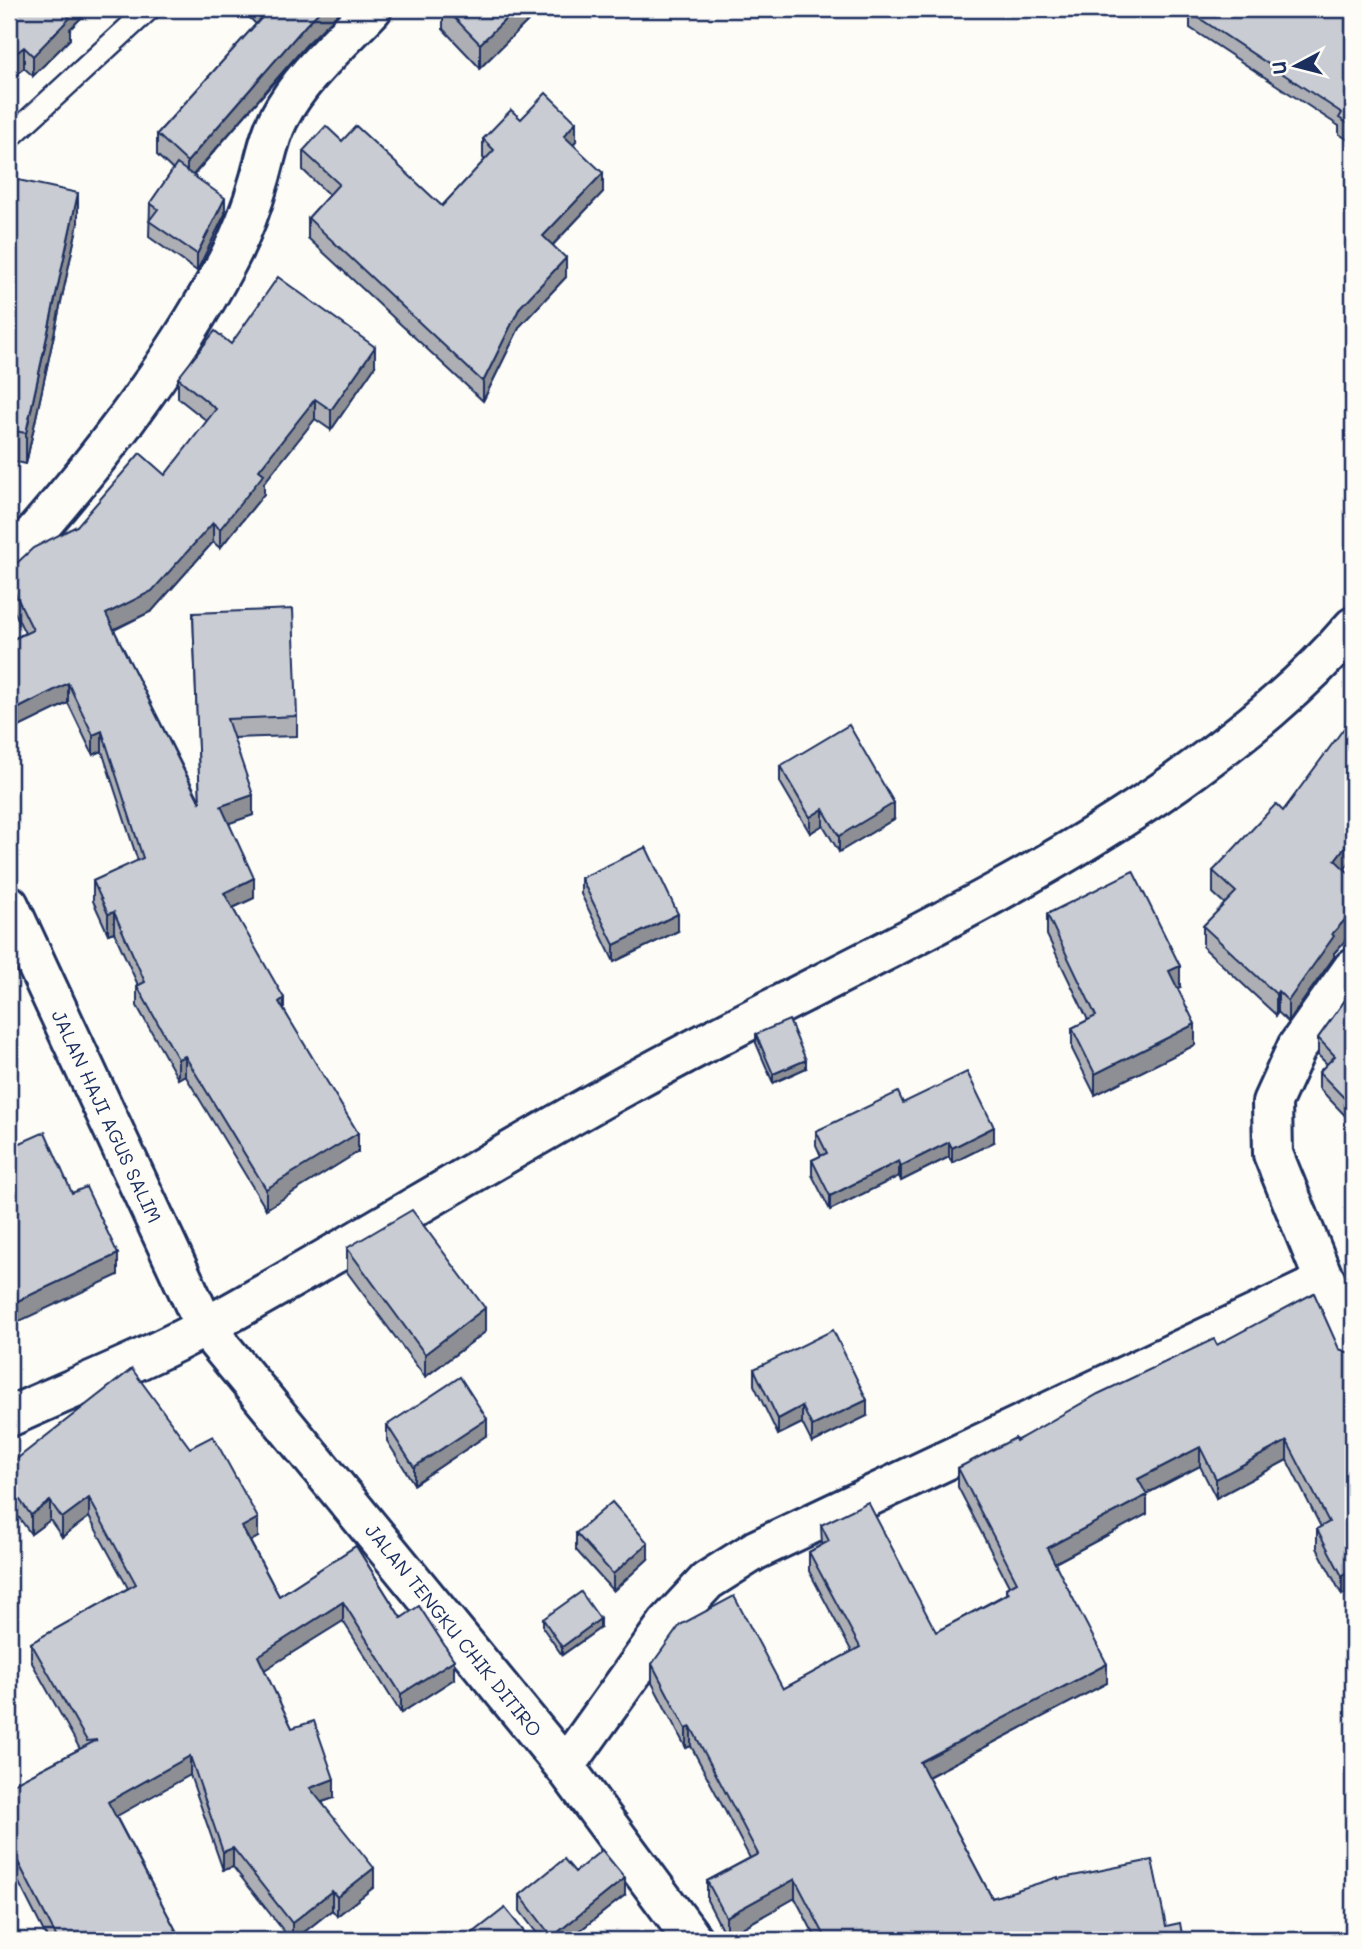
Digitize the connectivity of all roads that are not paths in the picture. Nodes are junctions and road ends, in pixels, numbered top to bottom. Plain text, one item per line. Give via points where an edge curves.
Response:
1 (149, 9) edge
2 (372, 9) edge
3 (9, 138) edge
4 (9, 562) edge
5 (1353, 627) edge
6 (9, 905) edge
7 (1353, 968) edge
8 (1325, 1281) junction
9 (205, 1328) junction
10 (1353, 1351) edge
11 (9, 1417) edge
12 (565, 1767) junction
13 (693, 1940) edge

1 - 3 lane
2 - 4 street via 300,86 280,117 246,220 181,341 71,492
5 - 9 street via 1325,660 1233,741 1054,859 898,946 627,1085
6 - 9 street, JALAN HAJI AGUS SALIM
7 - 8 street via 1297,1047 1272,1102 1273,1154
8 - 10 street
8 - 12 street via 757,1550 707,1581 667,1624
9 - 11 street
9 - 12 street, JALAN TENGKU CHIK DITIRO
12 - 13 street, JALAN TENGKU CHIK DITIRO

